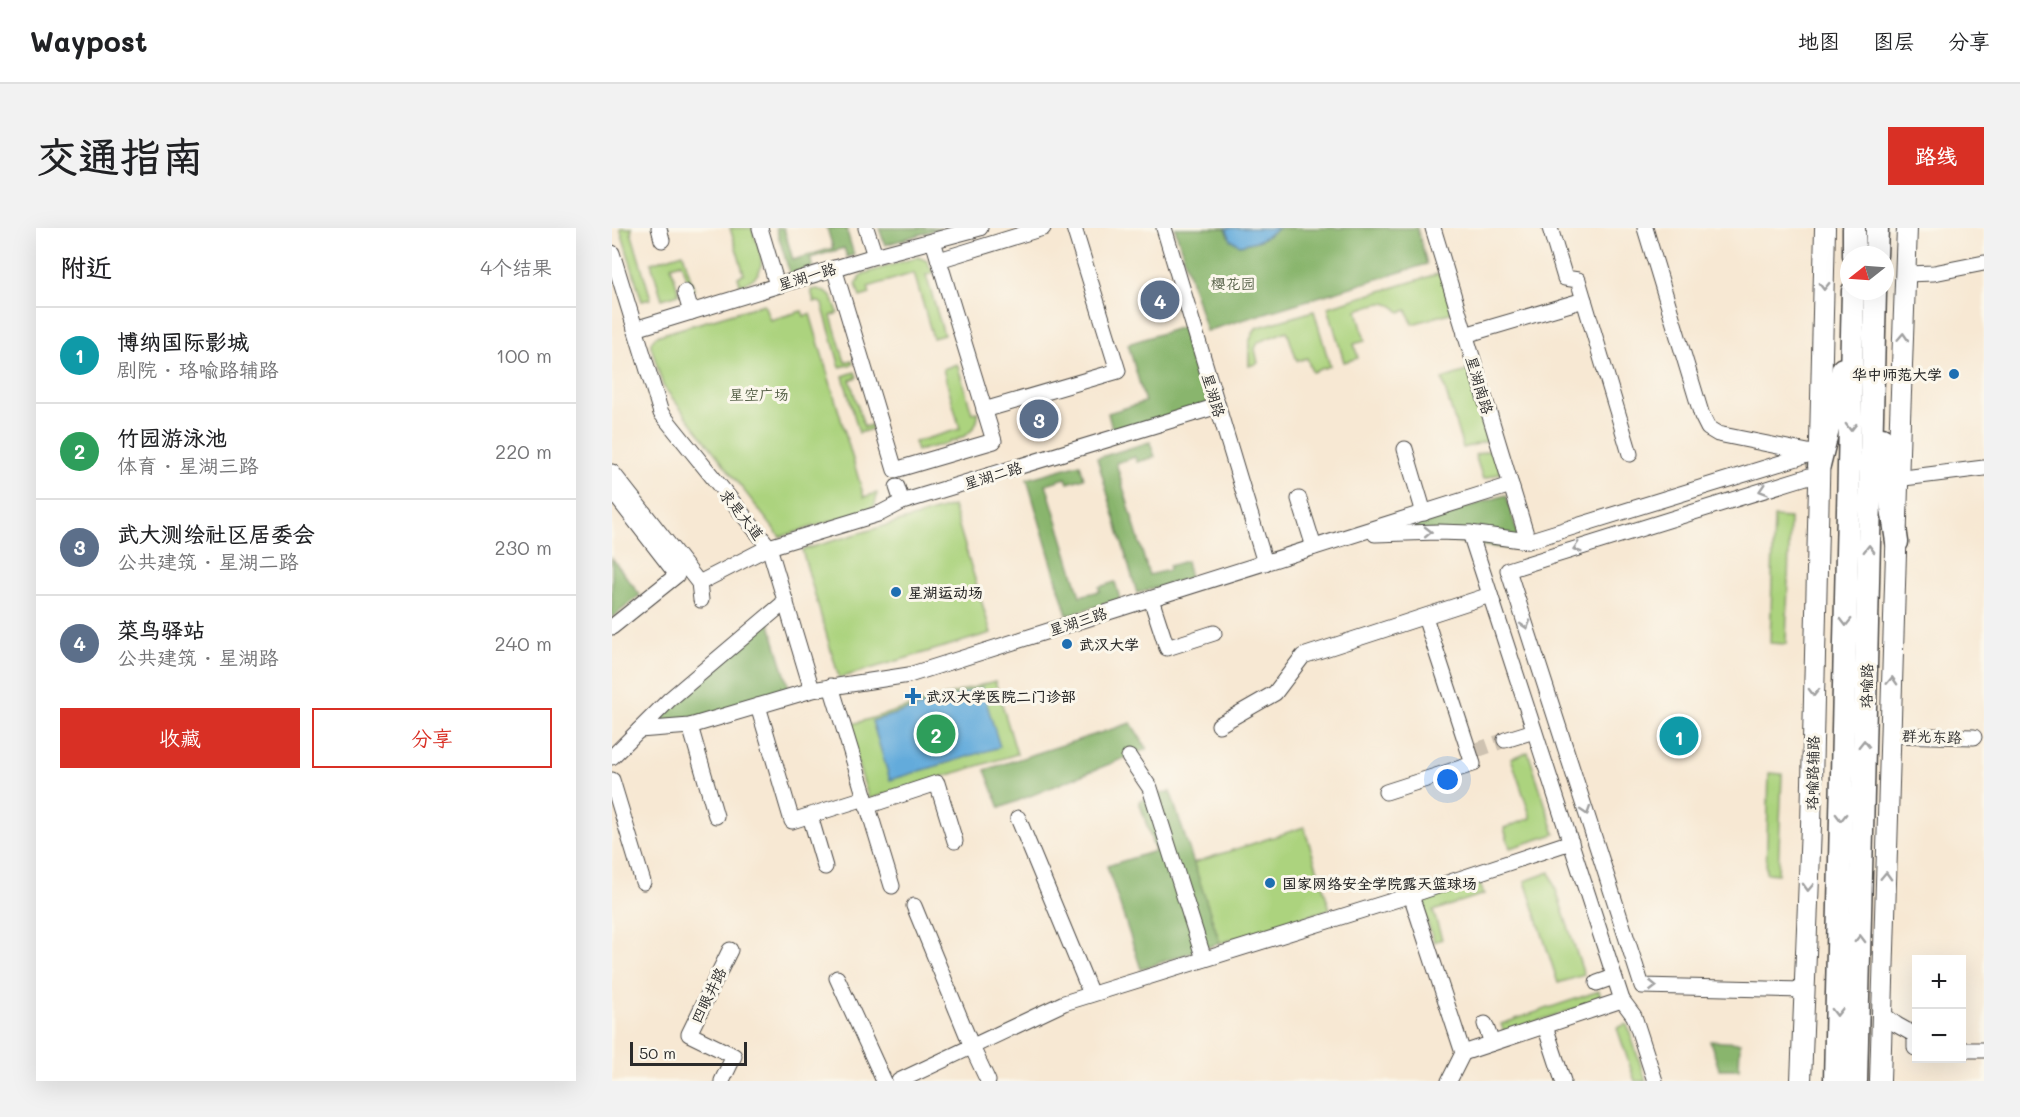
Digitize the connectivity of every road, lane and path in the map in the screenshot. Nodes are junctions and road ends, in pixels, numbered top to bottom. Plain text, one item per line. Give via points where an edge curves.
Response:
1 (760, 228) edge
2 (866, 228) edge
3 (980, 228) edge
4 (1043, 228) edge
5 (1074, 228) edge
6 (1164, 228) edge
7 (1433, 228) edge
8 (1550, 228) edge
9 (1645, 228) edge
10 (1825, 228) edge
11 (1854, 228) edge
12 (1877, 228) edge
13 (1907, 228) edge
14 (953, 232) edge
15 (933, 241) junction
16 (1854, 246) edge
17 (1876, 246) edge
18 (612, 253) edge
19 (875, 256) junction
20 (939, 260) junction
21 (1984, 263) edge
22 (834, 268) junction
23 (1906, 274) junction
24 (777, 285) junction
25 (685, 292) dead end
26 (1584, 300) junction
27 (1853, 300) edge
28 (1875, 300) edge
29 (691, 312) junction
30 (1853, 327) junction
31 (635, 329) junction
32 (1465, 335) junction
33 (1872, 372) junction
34 (1218, 406) junction
35 (984, 410) junction
36 (1405, 449) dead end
37 (1630, 454) dead end
38 (1818, 461) junction
39 (1984, 468) edge
40 (612, 472) edge
41 (1893, 480) junction
42 (1511, 485) junction
43 (612, 490) edge
44 (1299, 499) dead end
45 (1424, 513) junction
46 (1470, 533) junction
47 (1348, 536) junction
48 (1528, 542) junction
49 (1897, 542) joint
50 (769, 547) junction
51 (1314, 547) junction
52 (1265, 562) junction
53 (699, 583) junction
54 (1490, 595) junction
55 (1151, 598) junction
56 (701, 600) dead end
57 (786, 601) junction
58 (1425, 616) junction
59 (612, 627) edge
60 (1214, 633) dead end
61 (831, 686) junction
62 (812, 690) junction
63 (758, 706) junction
64 (1219, 725) dead end
65 (690, 726) junction
66 (639, 730) junction
67 (1534, 731) junction
68 (1890, 735) junction
69 (1974, 737) dead end
70 (1505, 740) tunnel mouth
71 (612, 757) edge
72 (1129, 757) dead end
73 (612, 780) edge
74 (1386, 792) dead end
75 (866, 802) junction
76 (716, 816) dead end
77 (810, 816) junction
78 (1018, 819) dead end
79 (955, 841) dead end
80 (1571, 842) junction
81 (825, 867) dead end
82 (643, 882) dead end
83 (892, 886) dead end
84 (1411, 895) junction
85 (914, 906) dead end
86 (730, 950) dead end
87 (1204, 958) junction
88 (1614, 977) junction
89 (837, 978) dead end
90 (1597, 983) dead end
91 (1804, 990) junction
92 (1091, 994) junction
93 (1622, 1000) junction
94 (1881, 1013) junction
95 (1485, 1024) dead end
96 (1545, 1026) junction
97 (1912, 1033) edge
98 (1492, 1043) junction
99 (972, 1047) junction
100 (1966, 1050) edge
101 (1984, 1050) edge
102 (1463, 1053) junction
103 (906, 1080) edge
104 (722, 1081) edge
105 (884, 1081) edge
106 (988, 1081) edge
107 (1449, 1081) edge
108 (1563, 1081) edge
109 (1655, 1081) edge
110 (1801, 1081) edge
111 (1835, 1081) edge
112 (1856, 1081) edge
113 (1880, 1081) edge

1 - 24 street
2 - 19 street
3 - 14 street, 星湖一路
4 - 20 street
5 - 35 street via 1118,370
6 - 34 street, 星湖路
7 - 32 street, 星湖南路
8 - 26 street via 1565,278 1578,280
9 - 38 street via 1708,428
10 -> 38 main road, 珞喻路辅路
11 - 16 highway
12 - 17 highway
13 - 23 main road
14 - 15 street, 星湖一路
15 - 19 street, 星湖一路
15 - 20 street
18 - 31 street, 求是大道
19 - 22 street, 星湖一路
20 - 35 street
21 - 23 street
22 - 24 street, 星湖一路
22 - 35 street via 895,470 994,441
41 -> 23 main road
24 - 29 street, 星湖一路
25 - 29 street
26 - 32 street
26 - 37 street
27 - 30 highway, 珞喻路
28 - 33 highway, 珞喻路
29 - 31 street, 星湖一路
30 - 38 highway
30 -> 111 highway, 珞喻路
31 - 50 street, 求是大道 via 661,413
32 - 42 street, 星湖南路
33 - 41 highway
112 -> 33 highway, 珞喻路
34 - 50 street, 星湖二路 via 900,494 881,513
34 - 52 street, 星湖路
36 - 45 street
38 - 48 street
38 -> 91 main road, 珞喻路辅路
38 -> 91 street via 1508,570 1642,986
39 - 41 street
40 - 53 street
41 - 49 highway
42 - 45 street, 星湖三路
42 - 48 street, 星湖南路
43 - 59 street via 677,575
44 - 51 street
45 - 47 street, 星湖三路
47 -> 46 street
46 - 48 street
46 - 54 street
47 - 51 street, 星湖三路
68 -> 49 main road
50 - 53 street, 星湖二路
50 - 57 street, 求是大道
51 - 52 street, 星湖三路
52 - 55 street, 星湖三路
53 - 56 street
54 - 58 street
54 - 67 street
55 - 60 street via 1167,648
55 - 61 street, 星湖三路 via 909,675
57 - 62 street, 求是大道
57 - 66 street
58 - 64 street via 1303,656 1275,693
58 - 74 street via 1472,751 1473,764
61 - 62 street, 星湖三路
61 - 75 street
62 - 63 street, 星湖三路
63 - 65 street, 星湖三路
63 - 77 street via 792,821
65 - 66 street, 星湖三路
65 - 76 street
66 - 71 street
67 - 70 street
67 - 80 street
68 - 69 street, 群光东路
94 -> 68 main road
72 - 87 street via 1150,788
73 - 82 street
75 - 77 street
75 - 79 street via 937,783
75 - 83 street
77 - 81 street
78 - 92 street
80 - 84 street
80 - 88 street
84 - 87 street
84 - 102 street
85 - 99 street
86 - 104 street, 四眼井路 via 689,1034 734,1056
87 - 92 street
88 - 90 street
88 - 93 street
89 - 105 street
91 - 110 main road, 珞喻路辅路
92 - 99 street
93 - 96 street
93 - 109 street via 1634,1016
94 - 97 street
94 - 113 main road
95 - 98 street
96 - 98 street
96 - 108 street
98 - 102 street
99 - 103 street
99 - 106 street
100 - 101 street
102 - 107 street

